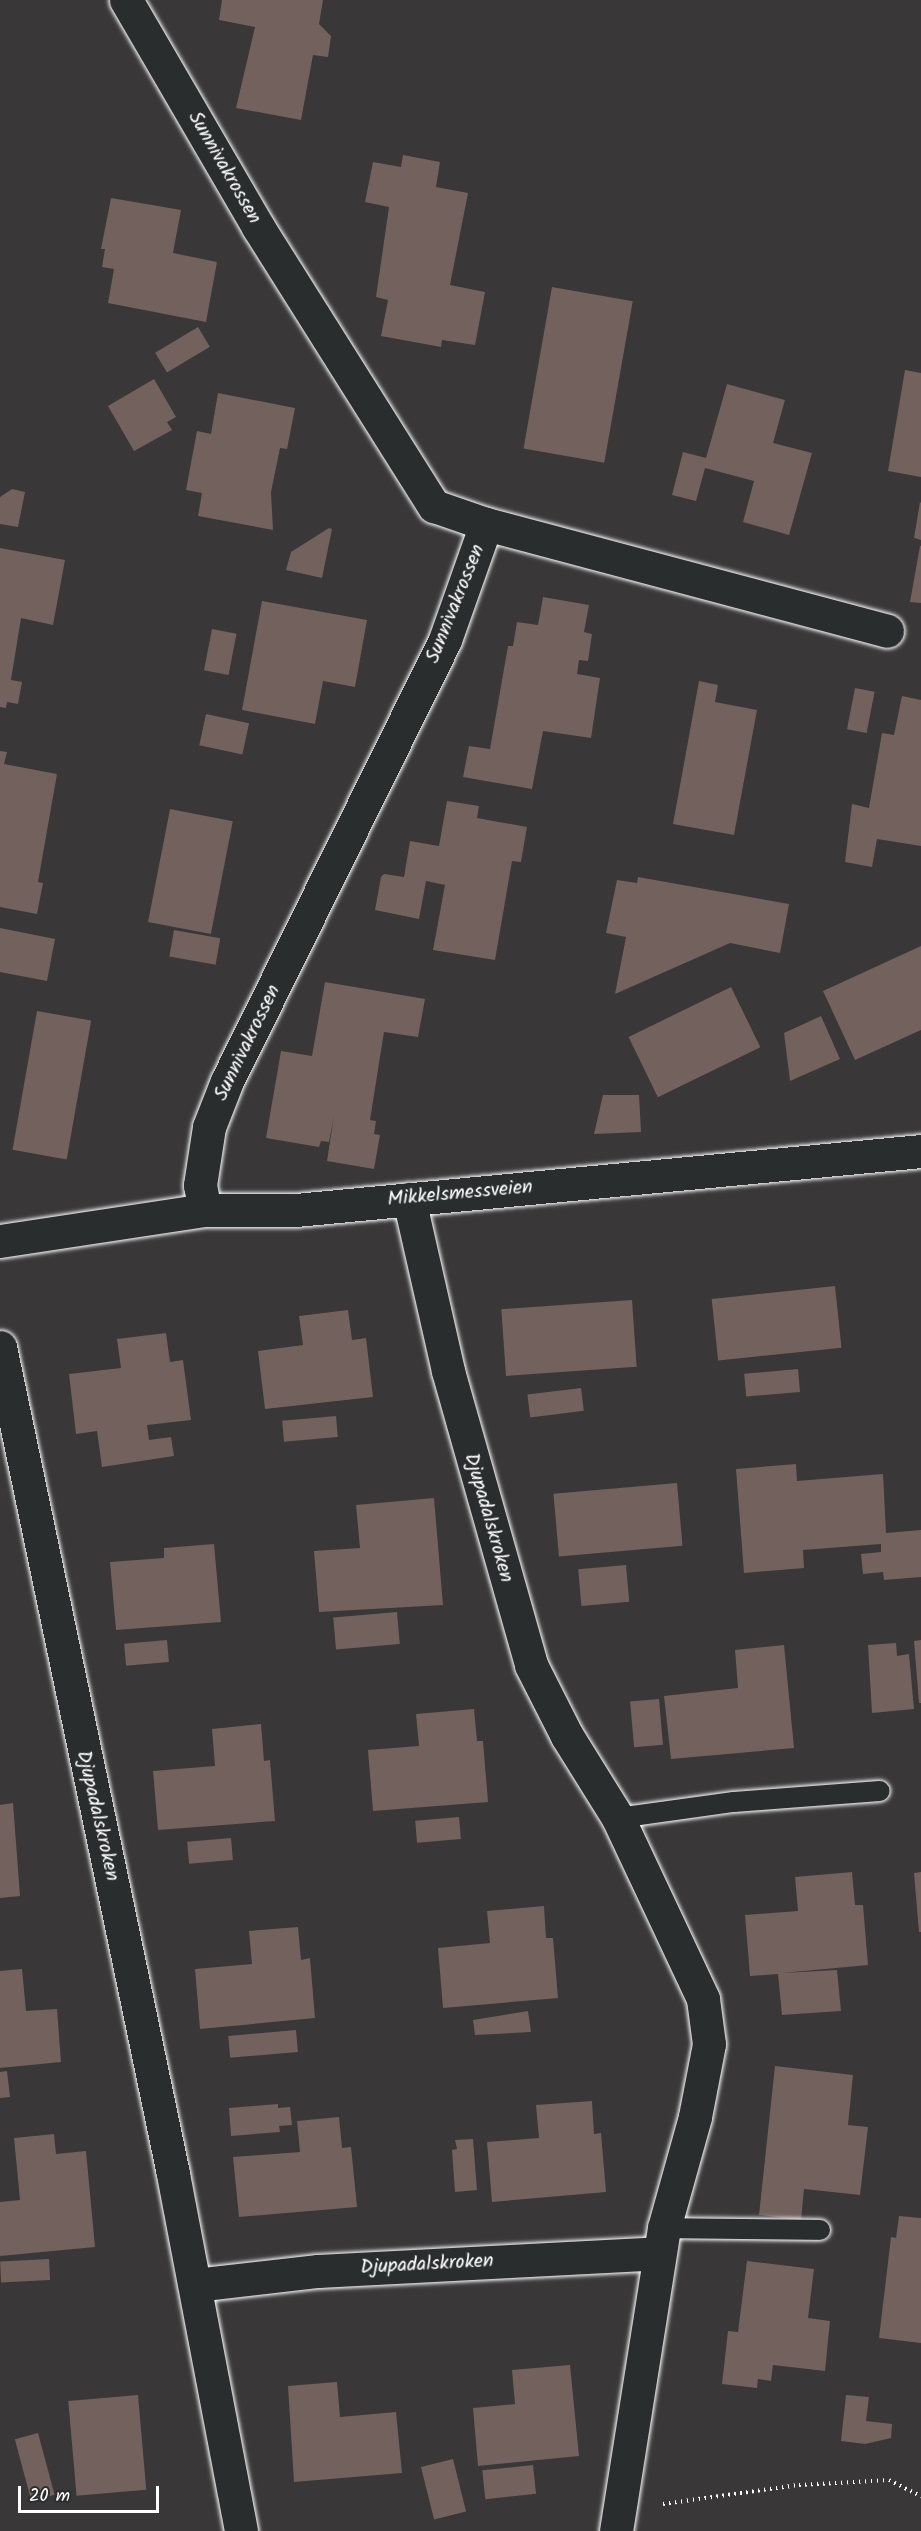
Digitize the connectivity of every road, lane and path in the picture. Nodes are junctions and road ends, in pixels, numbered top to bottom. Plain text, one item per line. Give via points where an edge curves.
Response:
1 (126, 0) edge
2 (486, 524) junction
3 (887, 631) dead end
4 (921, 1151) edge
5 (409, 1199) junction
6 (205, 1210) junction
7 (0, 1241) edge
8 (0, 1347) edge
9 (880, 1791) dead end
10 (618, 1818) junction
11 (820, 2230) dead end
12 (662, 2241) junction
13 (195, 2285) junction
14 (921, 2496) edge
15 (617, 2521) edge
16 (241, 2531) edge

1 - 2 street, Sunnivakrossen via 258,227 434,506
2 - 3 street
2 - 6 street, Sunnivakrossen via 444,640 227,1081 209,1127 200,1185
4 - 5 street, Mikkelsmessveien
5 - 6 street, Mikkelsmessveien via 296,1210
5 - 10 street, Djupadalskroken via 448,1371 531,1665 567,1736
6 - 7 street, Mikkelsmessveien
8 - 13 street, Djupadalskroken
9 - 10 lane via 734,1802
10 - 12 street, Djupadalskroken via 703,1999 709,2044 695,2117
11 - 12 lane, Djupadalskroken
12 - 13 street, Djupadalskroken
12 - 15 street, Djupadalskroken via 633,2442
13 - 16 street, Djupadalskroken
14 - 15 path via 889,2480 787,2487

